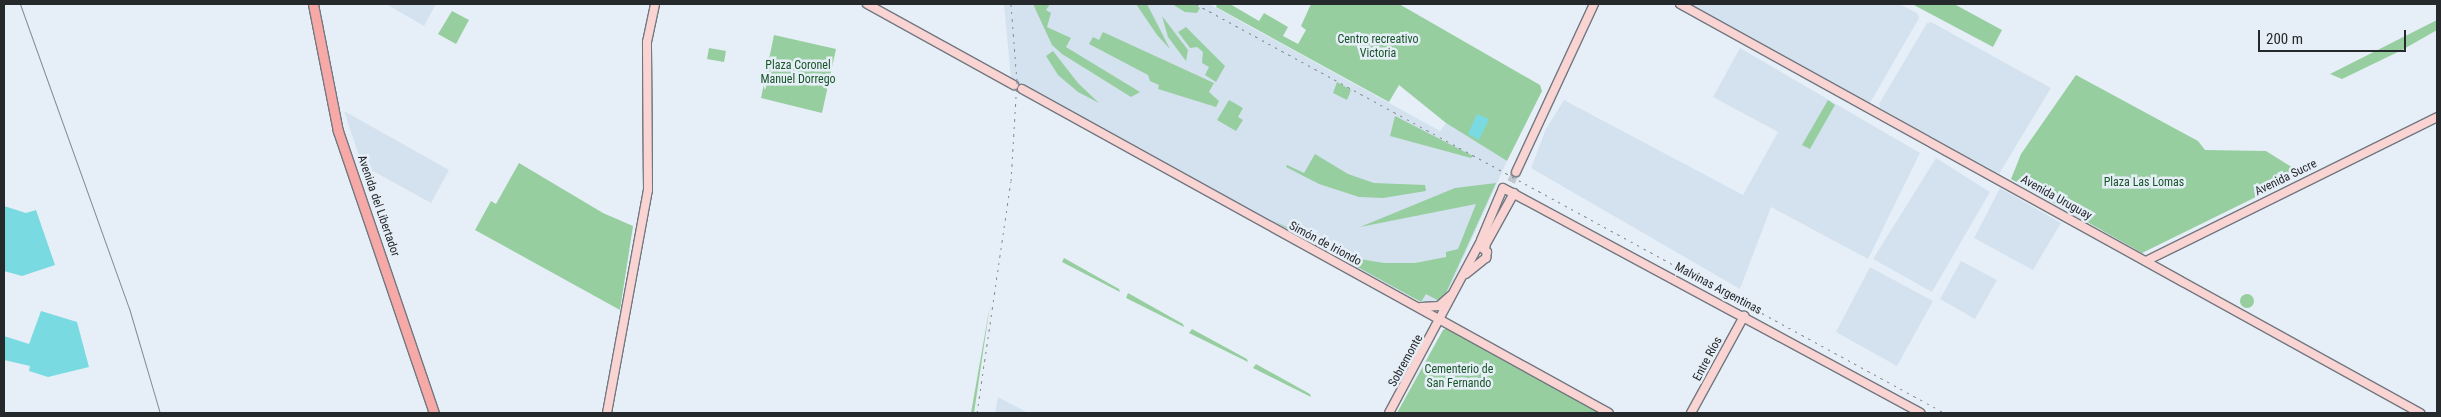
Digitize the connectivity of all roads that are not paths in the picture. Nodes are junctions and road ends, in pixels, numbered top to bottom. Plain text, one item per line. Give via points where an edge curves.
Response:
1 (313, 4) edge
2 (655, 4) edge
3 (867, 4) edge
4 (1594, 4) edge
5 (1680, 4) edge
6 (2437, 117) edge
7 (1516, 172) tunnel mouth
8 (1508, 191) junction
9 (1484, 244) junction
10 (1474, 251) junction
11 (2146, 261) junction
12 (1480, 262) junction
13 (1463, 279) junction
14 (1418, 306) junction
15 (1744, 316) junction
16 (1442, 319) junction
17 (434, 413) edge
18 (607, 413) edge
19 (1389, 413) edge
20 (1609, 413) edge
21 (1691, 413) edge
22 (1920, 413) edge
23 (2420, 413) edge

1 - 17 main road, Avenida del Libertador via 338,131
2 - 18 main road via 647,42 649,183
3 - 14 main road, Simón de Iriondo
4 - 7 main road
5 - 11 main road, Avenida Uruguay
6 - 11 main road, Avenida Sucre
8 - 9 main road
8 - 9 main road
8 - 9 main road
8 - 15 main road, Malvinas Argentinas
9 - 10 main road
9 - 12 main road via 1487,256
10 - 12 main road
10 - 13 main road
11 - 23 main road, Avenida Uruguay
12 - 13 main road
13 - 14 main road via 1445,302 1430,307
13 - 16 main road, Sobremonte
14 - 16 main road, Simón de Iriondo
15 - 21 main road, Entre Ríos
15 - 22 main road, Malvinas Argentinas
16 - 19 main road, Sobremonte
16 - 20 main road, Simón de Iriondo

